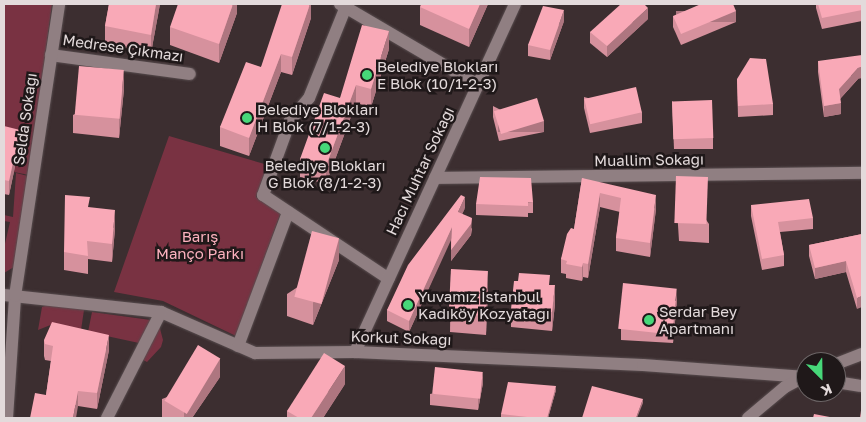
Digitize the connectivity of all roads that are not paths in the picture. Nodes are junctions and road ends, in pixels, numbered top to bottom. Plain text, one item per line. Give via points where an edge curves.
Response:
1 (59, 4) edge
2 (515, 4) edge
3 (344, 5) edge
4 (51, 55) junction
5 (190, 74) dead end
6 (478, 85) junction
7 (862, 173) edge
8 (435, 178) junction
9 (288, 212) junction
10 (389, 279) junction
11 (10, 295) edge
12 (161, 312) junction
13 (238, 346) junction
14 (356, 352) junction
15 (862, 354) edge
16 (846, 360) edge
17 (796, 376) edge
18 (796, 382) edge
19 (846, 384) edge
20 (862, 386) edge
21 (7, 418) edge
22 (107, 418) edge
23 (748, 418) edge

1 - 4 street, Selda Sokağı
2 - 6 street, Hacı Muhtar Sokağı
3 - 6 street
3 - 9 street via 309,98 290,121 263,195
4 - 5 street, Medrese Çıkmazı
4 - 11 street, Selda Sokağı
6 - 8 street, Hacı Muhtar Sokağı
7 - 8 street, Muallim Sokağı
8 - 10 street, Hacı Muhtar Sokağı
9 - 10 street
9 - 13 street
10 - 14 street, Hacı Muhtar Sokağı
11 - 12 street, Korkut Sokağı
11 - 21 street, Selda Sokağı
12 - 13 street, Korkut Sokağı
12 - 22 street
13 - 14 street, Korkut Sokağı via 255,354
14 - 17 street, Korkut Sokağı via 643,365
15 - 16 street
18 - 23 street
19 - 20 street

